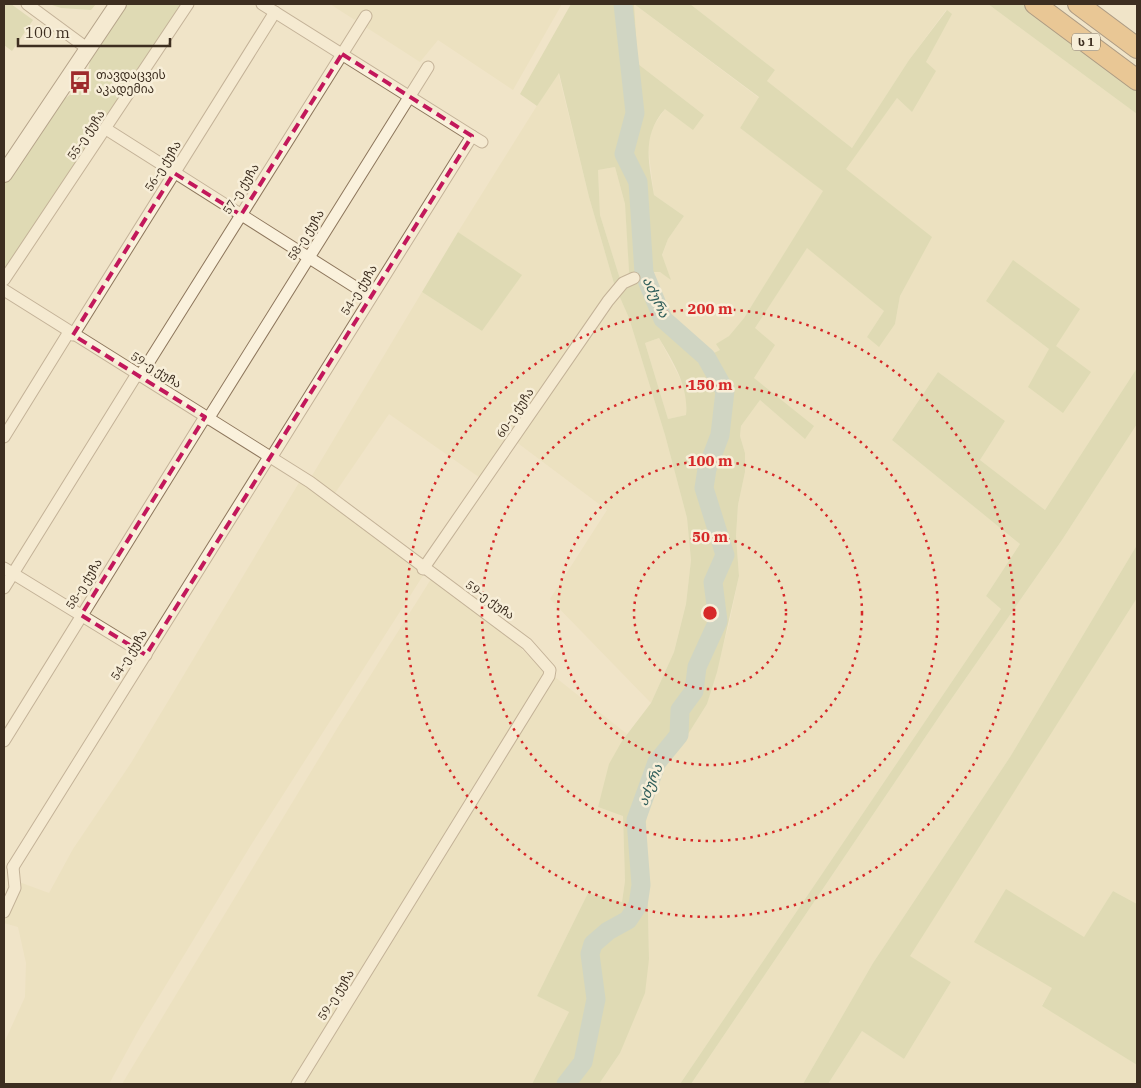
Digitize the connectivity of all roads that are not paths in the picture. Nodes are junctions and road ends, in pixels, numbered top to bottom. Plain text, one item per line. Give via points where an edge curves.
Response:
1 (27, 4) edge
2 (118, 4) edge
3 (188, 4) edge
4 (262, 4) edge
5 (1035, 4) edge
6 (1078, 4) edge
7 (276, 12) junction
8 (366, 16) dead end
9 (1137, 48) edge
10 (88, 49) junction
11 (342, 54) junction
12 (428, 67) dead end
13 (1137, 80) edge
14 (409, 96) junction
15 (106, 129) junction
16 (472, 136) junction
17 (482, 142) dead end
18 (174, 173) junction
19 (4, 174) edge
20 (241, 215) junction
21 (308, 258) junction
22 (634, 278) dead end
23 (4, 280) edge
24 (4, 290) edge
25 (371, 297) junction
26 (71, 333) junction
27 (138, 375) junction
28 (206, 418) junction
29 (4, 437) edge
30 (270, 457) junction
31 (423, 569) junction
32 (8, 571) edge
33 (4, 588) edge
34 (81, 615) junction
35 (146, 655) junction
36 (4, 741) edge
37 (8, 865) edge
38 (4, 912) edge
39 (297, 1084) edge

1 - 10 street
2 - 10 main road
3 - 15 street, 55-ე ქუჩა
4 - 7 street
5 - 13 highway, ს 1
6 - 9 highway, ს 1
7 - 11 street
7 - 18 street, 56-ე ქუჩა
8 - 11 street, 57-ე ქუჩა
10 - 19 main road
11 - 14 street
11 - 20 street, 57-ე ქუჩა
12 - 14 street, 58-ე ქუჩა
14 - 16 street
14 - 21 street, 58-ე ქუჩა
15 - 18 street
15 - 23 street, 55-ე ქუჩა
16 - 17 street
16 - 25 street, 54-ე ქუჩა
18 - 20 street
18 - 26 street, 56-ე ქუჩა
20 - 21 street
20 - 27 street, 57-ე ქუჩა
21 - 25 street
21 - 28 street, 58-ე ქუჩა
22 - 31 street, 60-ე ქუჩა via 622,283 608,301
24 - 26 street, 59-ე ქუჩა
25 - 30 street, 54-ე ქუჩა
26 - 27 street, 59-ე ქუჩა
26 - 29 street, 56-ე ქუჩა
27 - 28 street, 59-ე ქუჩა
27 - 32 street, 57-ე ქუჩა
28 - 30 street, 59-ე ქუჩა
28 - 34 street, 58-ე ქუჩა
30 - 31 street, 59-ე ქუჩა via 310,482
30 - 35 street, 54-ე ქუჩა
31 - 39 street, 59-ე ქუჩა via 527,644 550,670 549,676
32 - 33 street, 57-ე ქუჩა
32 - 34 street
34 - 35 street
34 - 36 street, 58-ე ქუჩა
35 - 37 street, 54-ე ქუჩა
37 - 38 street via 15,888

